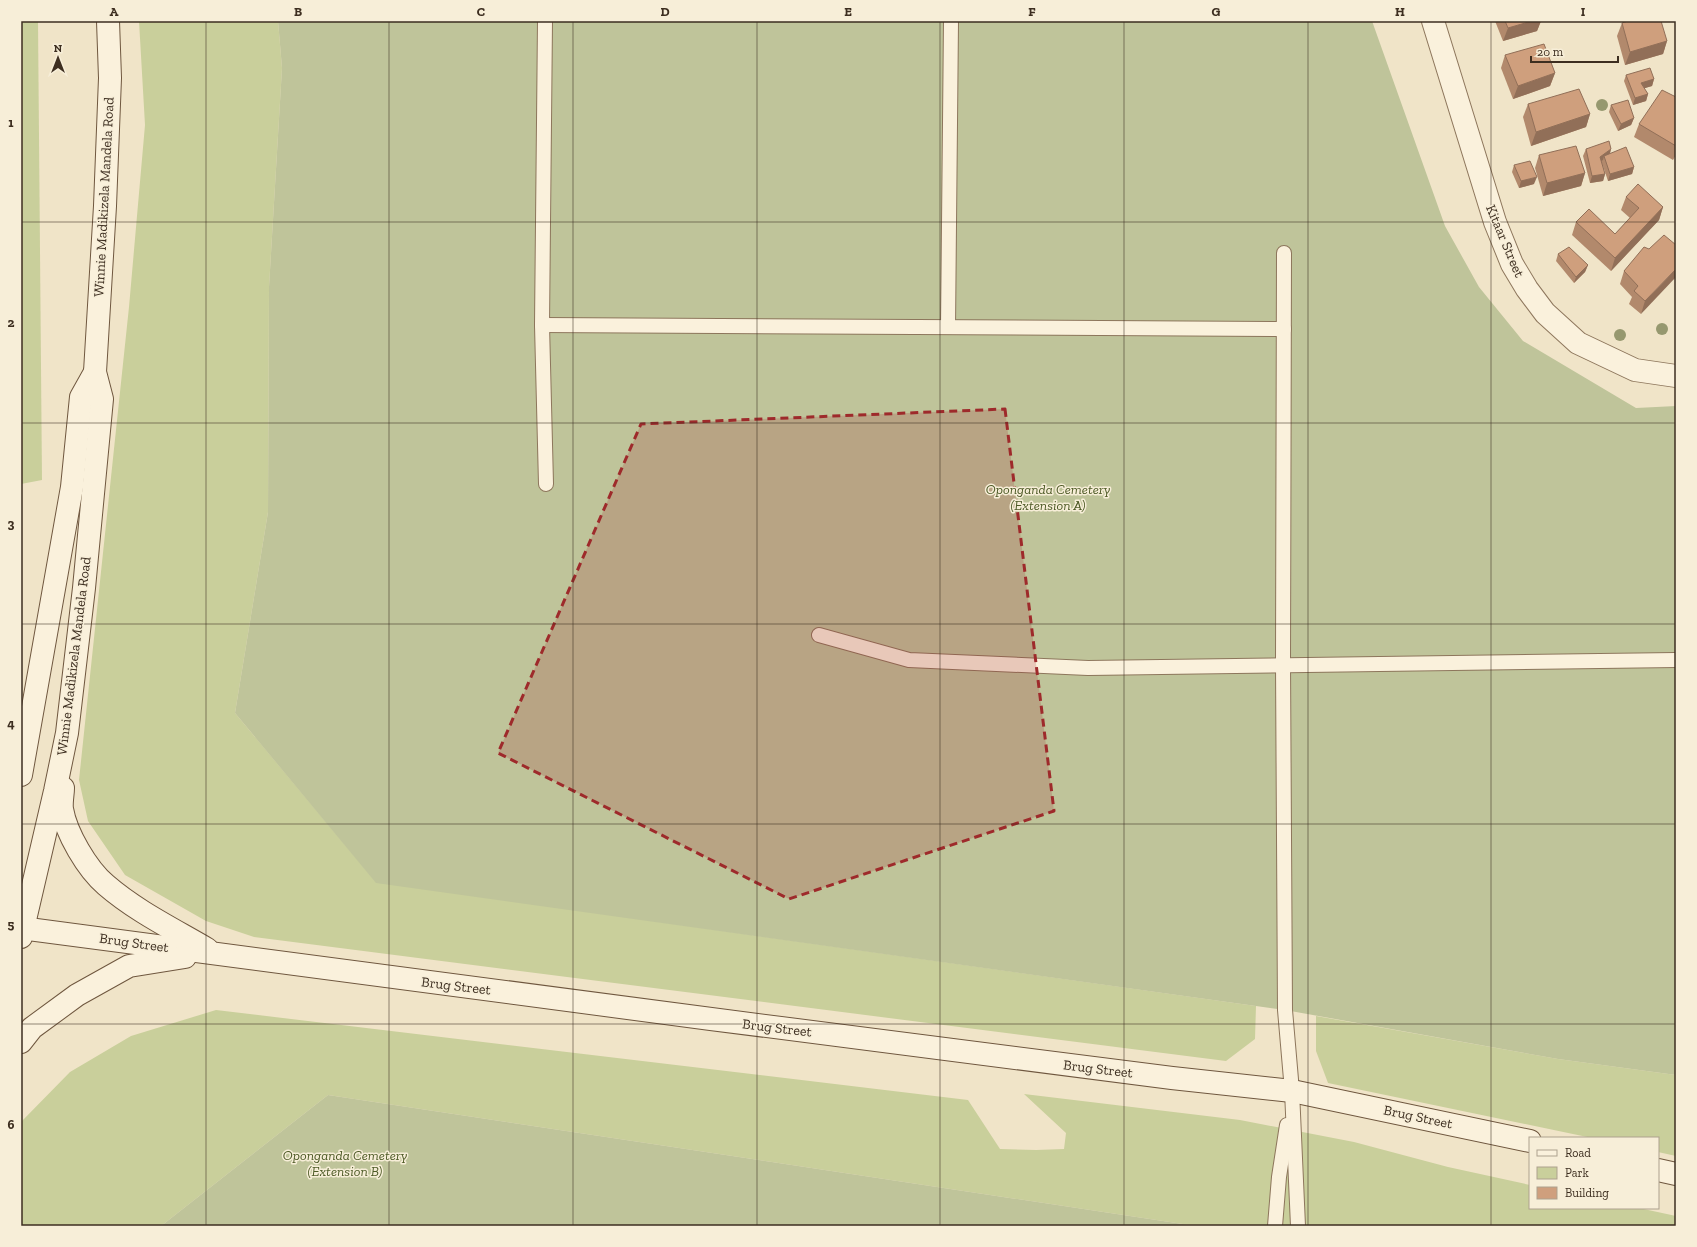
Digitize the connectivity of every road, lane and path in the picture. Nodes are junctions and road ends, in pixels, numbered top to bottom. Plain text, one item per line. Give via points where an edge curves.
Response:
1 (108, 21) edge
2 (545, 21) edge
3 (951, 21) edge
4 (1432, 21) edge
5 (1284, 253) dead end
6 (542, 325) junction
7 (948, 327) junction
8 (1284, 329) junction
9 (94, 372) junction
10 (1676, 376) edge
11 (546, 484) dead end
12 (819, 635) dead end
13 (1676, 660) edge
14 (1283, 664) junction
15 (67, 733) junction
16 (21, 775) edge
17 (22, 931) edge
18 (216, 954) junction
19 (21, 1042) edge
20 (1292, 1091) junction
21 (1529, 1141) edge
22 (1659, 1170) edge
23 (1676, 1174) edge
24 (1275, 1226) edge
25 (1298, 1226) edge

1 - 9 street, Winnie Madikizela Mandela Road via 110,78
2 - 6 lane
3 - 7 lane
4 - 10 street, Kitaar Street via 1495,222 1512,264 1526,289 1545,313 1578,343 1635,370
5 - 8 lane
6 - 7 lane
6 - 11 lane
7 - 8 lane
8 - 14 lane
9 - 15 street, Winnie Madikizela Mandela Road via 102,399
9 - 16 street, Winnie Madikizela Mandela Road via 81,397 72,487
12 - 14 lane via 909,660 1088,668
13 - 14 lane
14 - 20 lane via 1285,1010
15 - 17 street, Winnie Madikizela Mandela Road
15 - 18 street via 62,808 69,832 85,860 111,889 142,911
17 - 18 street, Brug Street
18 - 19 street via 129,966 77,995 32,1028
18 - 20 street, Brug Street via 1164,1077
20 - 21 street, Brug Street
20 - 24 lane
20 - 25 lane
22 - 23 street

